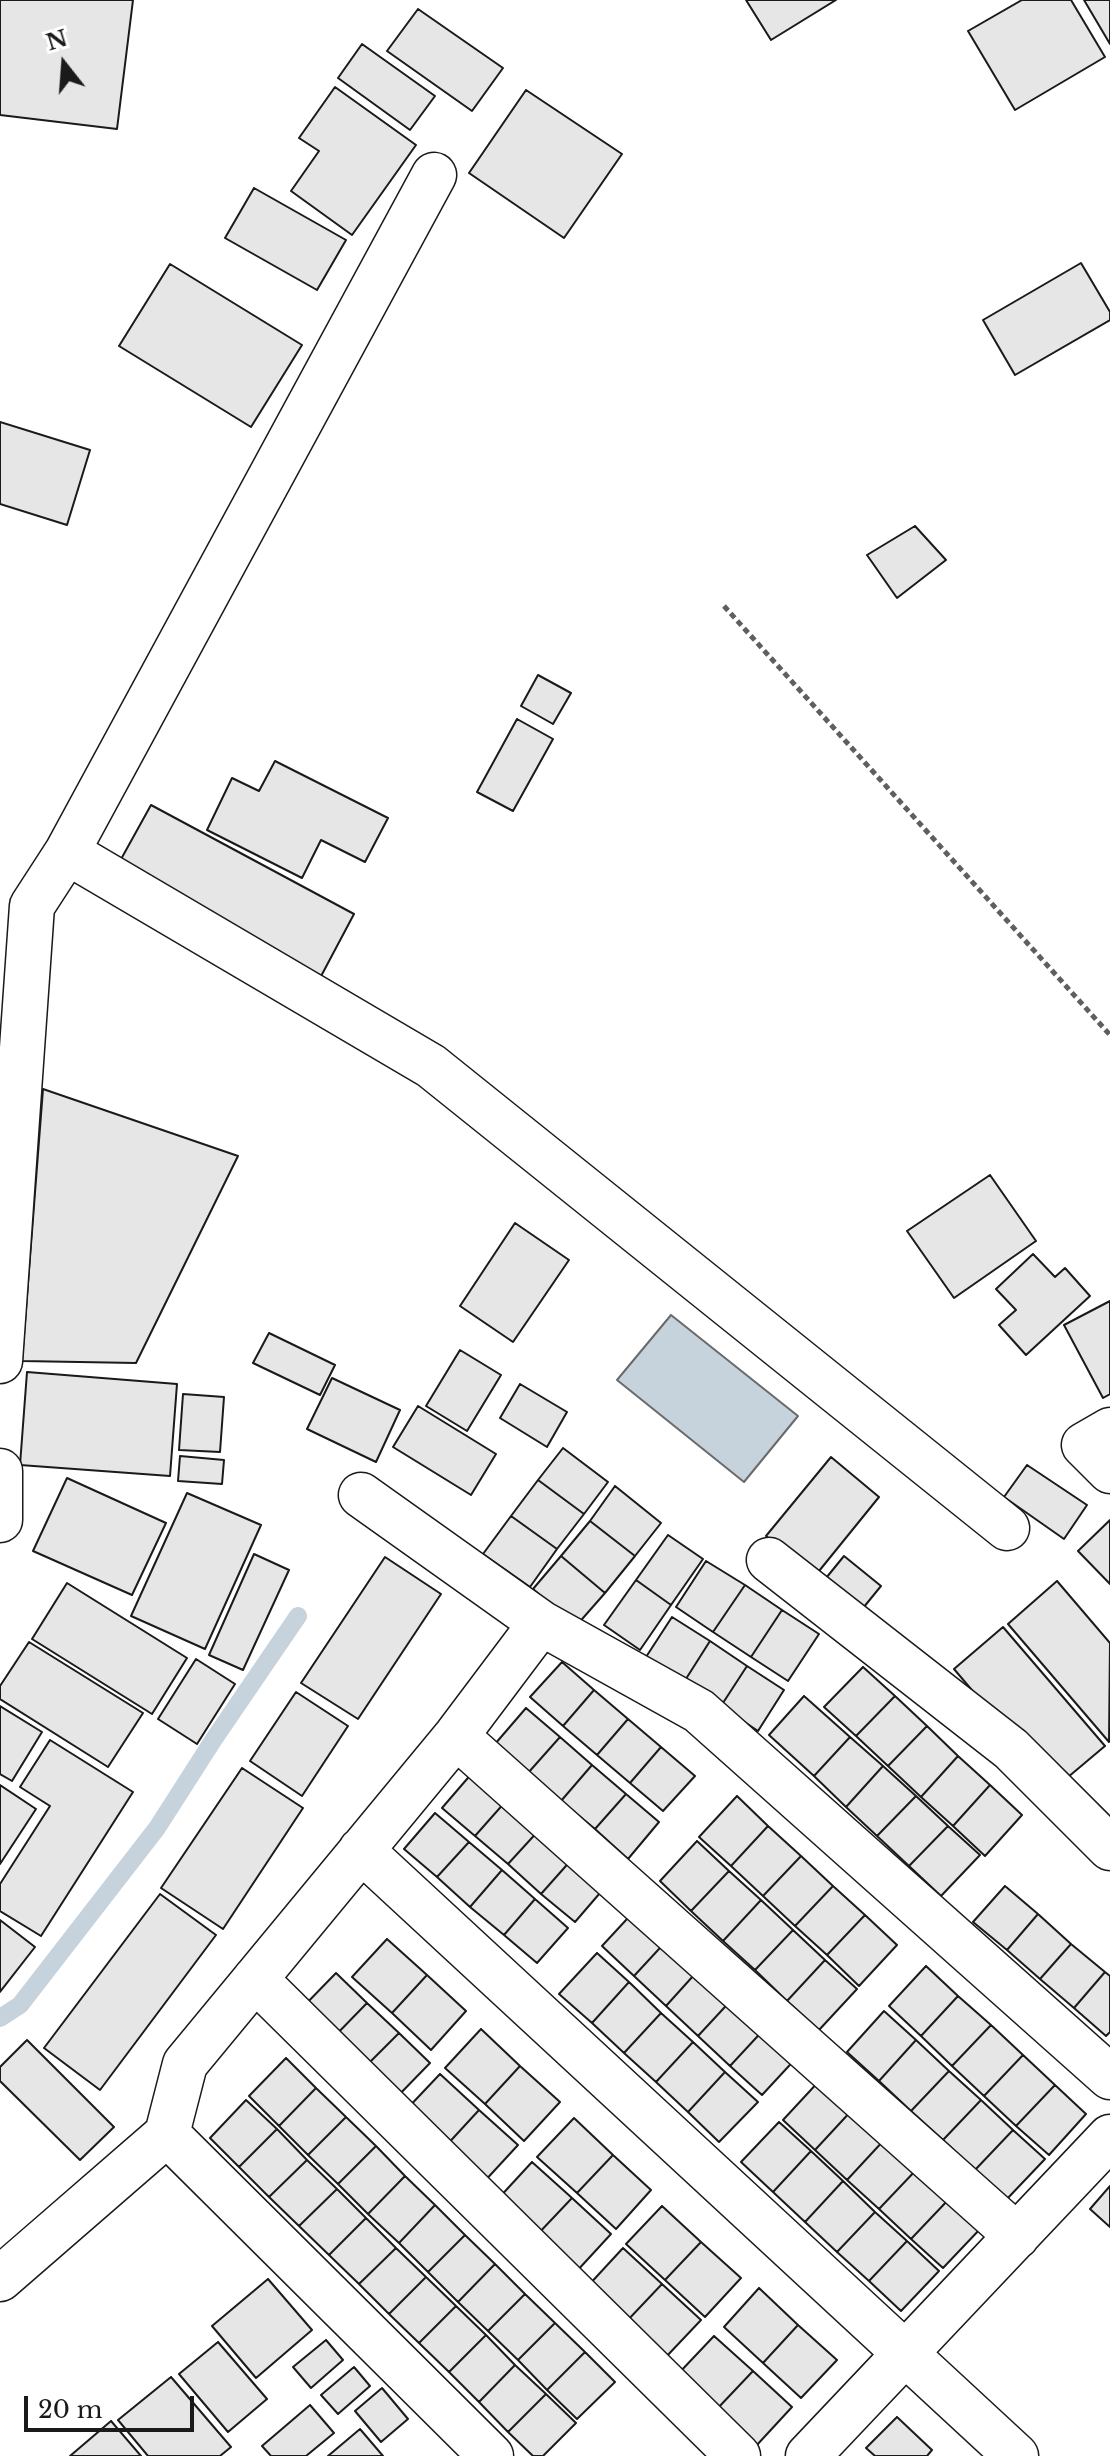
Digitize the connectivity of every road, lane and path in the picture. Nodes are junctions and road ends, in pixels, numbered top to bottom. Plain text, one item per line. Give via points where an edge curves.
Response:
1 (434, 175) dead end
2 (724, 606) dead end
3 (67, 852) junction
4 (16, 901) edge
5 (1110, 1035) edge
6 (0, 1361) edge
7 (1110, 1430) edge
8 (0, 1471) edge
9 (1110, 1471) edge
10 (361, 1495) dead end
11 (0, 1520) edge
12 (1007, 1528) dead end
13 (769, 1560) dead end
14 (541, 1623) junction
15 (456, 1736) junction
16 (1110, 1848) edge
17 (361, 1850) junction
18 (255, 1979) junction
19 (1110, 2077) edge
20 (167, 2134) junction
21 (1110, 2137) edge
22 (1017, 2236) junction
23 (0, 2279) edge
24 (905, 2354) junction
25 (491, 2456) edge
26 (738, 2456) edge
27 (808, 2456) edge
28 (1016, 2456) edge

1 - 3 street
2 - 5 path
3 - 4 street
3 - 12 street via 431,1066
4 - 6 street
7 - 9 street via 1084,1445
8 - 11 street
10 - 14 street
13 - 16 street via 1011,1749
14 - 15 street
14 - 19 street via 699,1711
15 - 17 street
15 - 22 street
17 - 18 street
17 - 24 street
18 - 20 street via 185,2064
18 - 26 street
20 - 23 street
20 - 25 street
21 - 22 street
22 - 24 street
24 - 27 street
24 - 28 street

